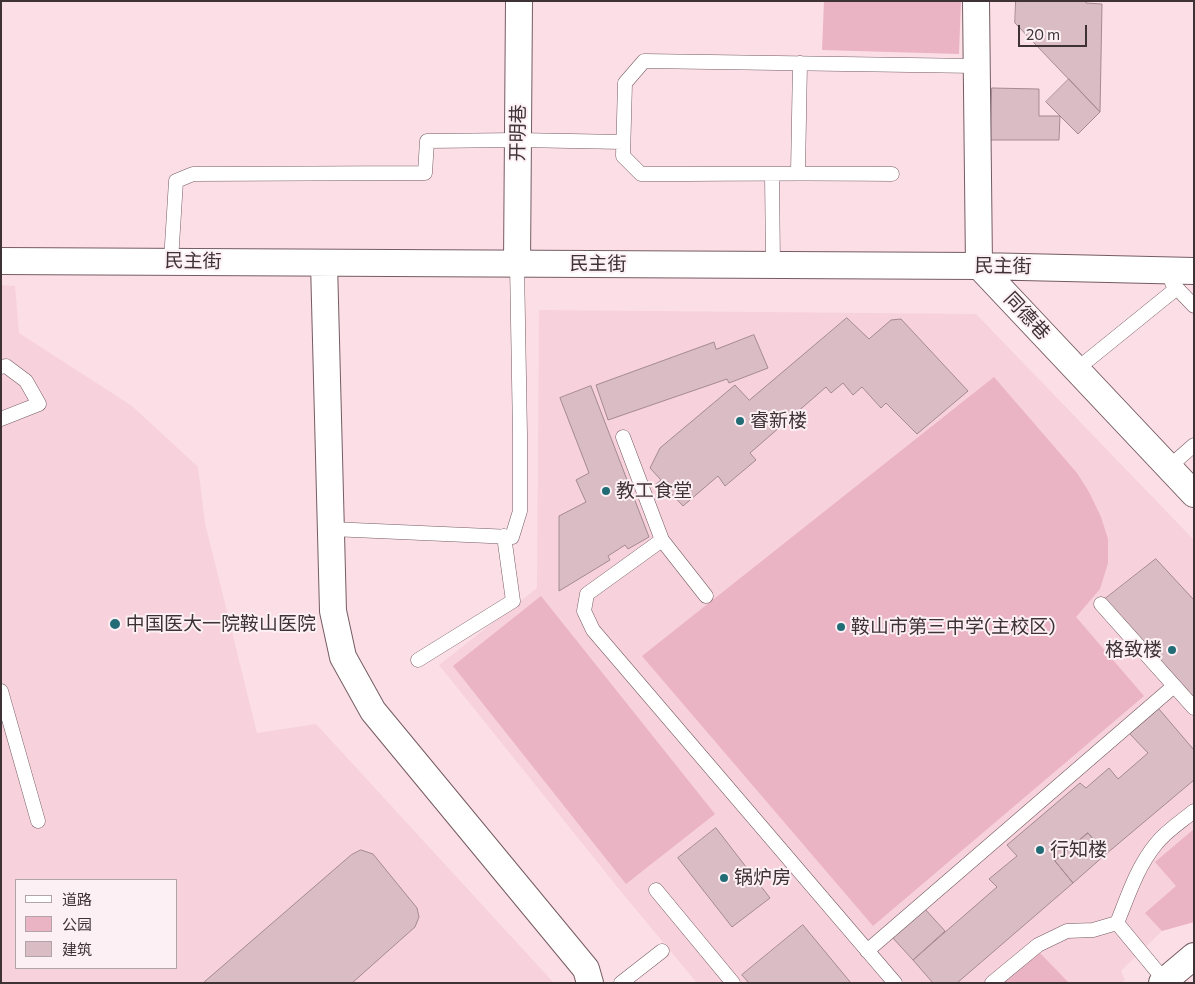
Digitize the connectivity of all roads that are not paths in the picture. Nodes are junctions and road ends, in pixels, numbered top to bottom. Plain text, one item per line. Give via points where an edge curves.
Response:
1 (519, 1) edge
2 (976, 1) edge
3 (800, 63) junction
4 (976, 66) junction
5 (518, 140) junction
6 (623, 142) junction
7 (798, 172) junction
8 (772, 174) junction
9 (892, 174) dead end
10 (1, 261) edge
11 (171, 261) junction
12 (324, 263) junction
13 (517, 264) junction
14 (773, 265) junction
15 (979, 266) junction
16 (1177, 277) edge
17 (1194, 306) edge
18 (1, 367) edge
19 (1076, 369) junction
20 (1, 419) edge
21 (623, 437) dead end
22 (1194, 445) edge
23 (1169, 467) junction
24 (1194, 494) edge
25 (330, 529) junction
26 (504, 536) junction
27 (662, 540) junction
28 (706, 596) dead end
29 (1101, 604) dead end
30 (418, 660) dead end
31 (1174, 686) junction
32 (1, 691) edge
33 (1194, 708) edge
34 (1194, 810) edge
35 (38, 821) dead end
36 (656, 890) dead end
37 (1117, 923) junction
38 (662, 951) dead end
39 (867, 951) junction
40 (1194, 956) edge
41 (1163, 982) edge
42 (590, 983) edge
43 (621, 983) edge
44 (734, 983) edge
45 (895, 983) edge
46 (992, 983) edge

1 - 5 street, 开明巷
2 - 4 street
3 - 4 lane
3 - 6 lane via 644,61 625,82
3 - 7 lane
4 - 15 street
5 - 6 lane
5 - 11 lane via 427,141 425,173 193,174 176,182
5 - 13 street, 开明巷
6 - 8 lane via 623,156 641,174
7 - 8 lane
7 - 9 lane
8 - 14 lane
10 - 11 street, 民主街
11 - 12 street, 民主街
12 - 13 street, 民主街
12 - 25 street
13 - 14 street, 民主街
13 - 26 lane via 520,511 512,537
14 - 15 street, 民主街
15 - 16 street, 民主街
15 - 19 street, 同德巷
16 - 17 lane
16 - 19 lane
18 - 20 lane via 6,366 26,381 40,404
19 - 23 street, 同德巷
21 - 27 lane
22 - 23 lane
23 - 24 street, 同德巷
25 - 26 lane
25 - 42 street via 333,611 343,657 372,711 586,968
26 - 30 lane via 513,601
27 - 28 lane
27 - 39 lane via 588,594 584,611 592,630
29 - 31 lane
31 - 33 lane
31 - 39 lane
32 - 35 lane
34 - 37 lane via 1157,843 1139,870
36 - 44 lane
37 - 41 lane
37 - 46 lane via 1060,934 1038,945
38 - 43 lane
39 - 45 lane
40 - 41 street

